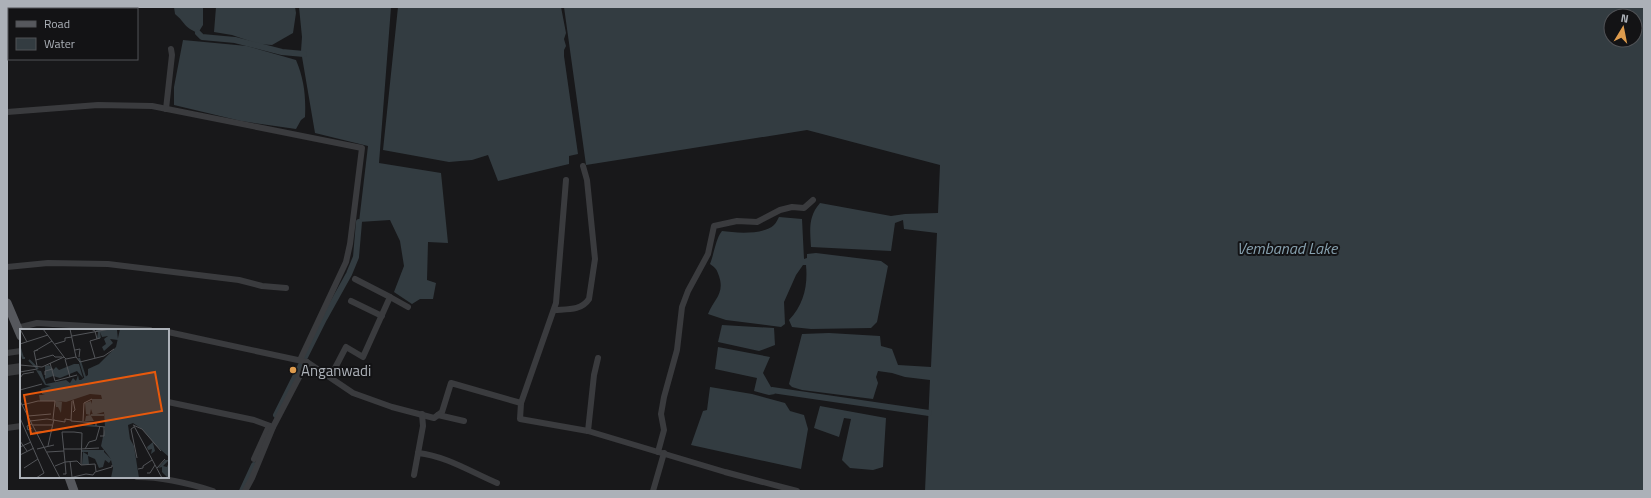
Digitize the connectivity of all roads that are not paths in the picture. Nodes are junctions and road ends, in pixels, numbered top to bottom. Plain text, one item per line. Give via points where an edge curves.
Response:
1 (171, 49) dead end
2 (166, 109) junction
3 (7, 112) edge
4 (583, 166) dead end
5 (566, 180) dead end
6 (814, 200) dead end
7 (7, 267) edge
8 (355, 279) dead end
9 (286, 288) dead end
10 (390, 297) junction
11 (351, 301) dead end
12 (7, 303) edge
13 (408, 307) dead end
14 (554, 310) junction
15 (382, 316) junction
16 (25, 329) edge
17 (134, 329) edge
18 (19, 332) edge
19 (169, 332) edge
20 (20, 351) edge
21 (7, 353) edge
22 (598, 358) dead end
23 (300, 360) junction
24 (307, 362) junction
25 (20, 366) edge
26 (7, 368) edge
27 (20, 371) edge
28 (7, 373) edge
29 (327, 376) junction
30 (169, 402) edge
31 (521, 403) junction
32 (422, 414) junction
33 (438, 415) junction
34 (464, 421) dead end
35 (20, 426) edge
36 (271, 426) junction
37 (7, 428) edge
38 (588, 431) junction
39 (418, 453) junction
40 (661, 453) junction
41 (254, 459) dead end
42 (414, 475) dead end
43 (69, 478) edge
44 (153, 478) edge
45 (496, 483) dead end
46 (74, 491) edge
47 (213, 491) edge
48 (245, 491) edge
49 (653, 491) edge
50 (797, 491) edge

1 - 2 street
2 - 3 street via 152,106 98,105
2 - 23 street via 362,148 346,262 324,304
4 - 14 street via 587,180 595,259 589,299 580,308
5 - 14 street
6 - 40 street via 804,208 780,210 757,222 737,221 714,226 708,254 682,307 677,350 661,414 664,430
7 - 9 street via 48,263 108,264
8 - 10 street
10 - 13 street
10 - 15 street
11 - 15 street
12 - 18 main road
14 - 31 street
15 - 29 street via 363,357 346,347 335,368
16 - 17 street via 36,323
19 - 23 street
20 - 21 street
22 - 38 street
23 - 24 street
24 - 29 street
24 - 36 street
25 - 26 street
27 - 28 street
29 - 32 street via 353,393 392,407
30 - 36 street
31 - 33 street via 451,383 442,412
31 - 38 street via 520,419
32 - 33 street via 434,418
32 - 39 street via 423,426
33 - 34 street
35 - 37 street
36 - 41 street
36 - 48 street
38 - 40 street
39 - 42 street
39 - 45 street via 429,454 469,469
40 - 49 street
40 - 50 street
43 - 46 main road
44 - 47 street via 191,484

